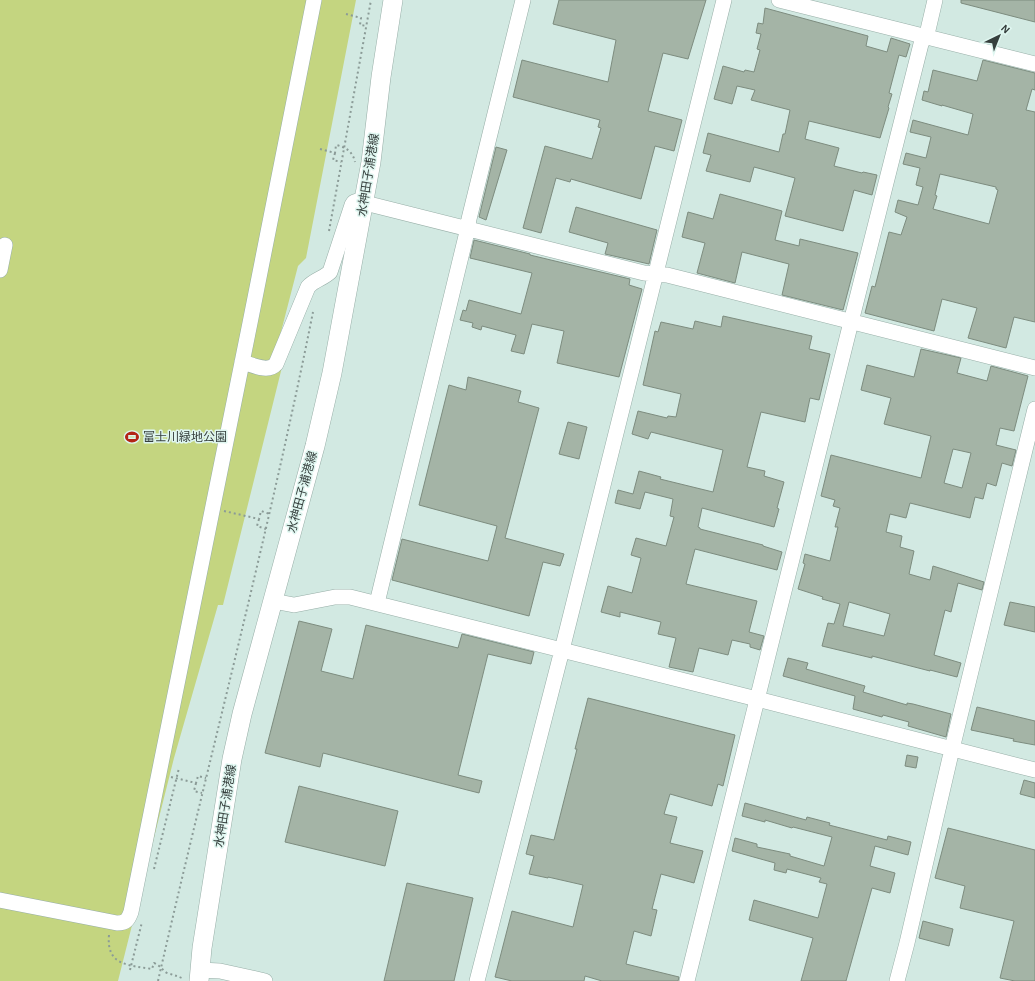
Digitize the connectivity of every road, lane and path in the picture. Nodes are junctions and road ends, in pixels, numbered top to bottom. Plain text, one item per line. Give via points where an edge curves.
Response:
1 (314, 0) edge
2 (372, 0) edge
3 (393, 0) edge
4 (523, 0) edge
5 (724, 0) edge
6 (779, 0) edge
7 (935, 0) edge
8 (346, 14) dead end
9 (367, 26) junction
10 (925, 37) junction
11 (1035, 64) edge
12 (344, 147) junction
13 (320, 149) dead end
14 (335, 153) junction
15 (342, 162) junction
16 (364, 203) junction
17 (467, 228) junction
18 (328, 232) dead end
19 (5, 245) dead end
20 (0, 270) edge
21 (656, 274) junction
22 (313, 310) dead end
23 (850, 322) junction
24 (242, 362) junction
25 (1035, 368) edge
26 (1035, 409) edge
27 (213, 509) junction
28 (270, 514) junction
29 (259, 519) junction
30 (266, 528) junction
31 (273, 601) junction
32 (377, 603) junction
33 (562, 650) junction
34 (757, 699) junction
35 (952, 749) junction
36 (1035, 770) edge
37 (173, 778) dead end
38 (206, 778) junction
39 (196, 784) junction
40 (202, 793) junction
41 (0, 900) edge
42 (111, 922) junction
43 (161, 968) junction
44 (199, 976) edge
45 (180, 977) dead end
46 (158, 981) edge
47 (265, 981) edge
48 (477, 981) edge
49 (688, 981) edge
50 (897, 981) edge

1 - 24 street
2 - 9 path
3 - 16 main road, 水神田子浦港線
4 - 17 street
5 - 21 street
6 - 10 street
7 - 10 street
8 - 9 path via 361,18 360,25
9 - 12 path
10 - 11 street
10 - 23 street via 921,44
12 - 14 path via 336,145
12 - 15 path
13 - 14 path
14 - 15 path via 333,160
15 - 18 path
16 - 17 street
16 - 24 street via 357,201 352,205 330,272 308,287 273,368 267,369
16 - 31 main road, 水神田子浦港線 via 324,407
17 - 21 street
17 - 32 street
19 - 20 street
21 - 23 street
21 - 33 street
22 - 28 path
23 - 25 street
23 - 34 street
24 - 27 street
26 - 35 street
27 - 29 path
27 - 42 street via 131,912 124,923
28 - 29 path via 261,511
28 - 30 path
29 - 30 path via 257,526
30 - 38 path
31 - 32 street via 294,605 350,596
31 - 44 main road, 水神田子浦港線 via 232,759
32 - 33 street
33 - 34 street
33 - 48 street
34 - 35 street
34 - 49 street
35 - 36 street
35 - 50 street
37 - 39 path
38 - 39 path via 198,776
38 - 40 path
39 - 40 path via 194,791
40 - 43 path
41 - 42 street
42 - 43 path via 109,939 114,958 122,963 152,970 154,963
43 - 45 path
43 - 46 path
44 - 47 street via 220,970

